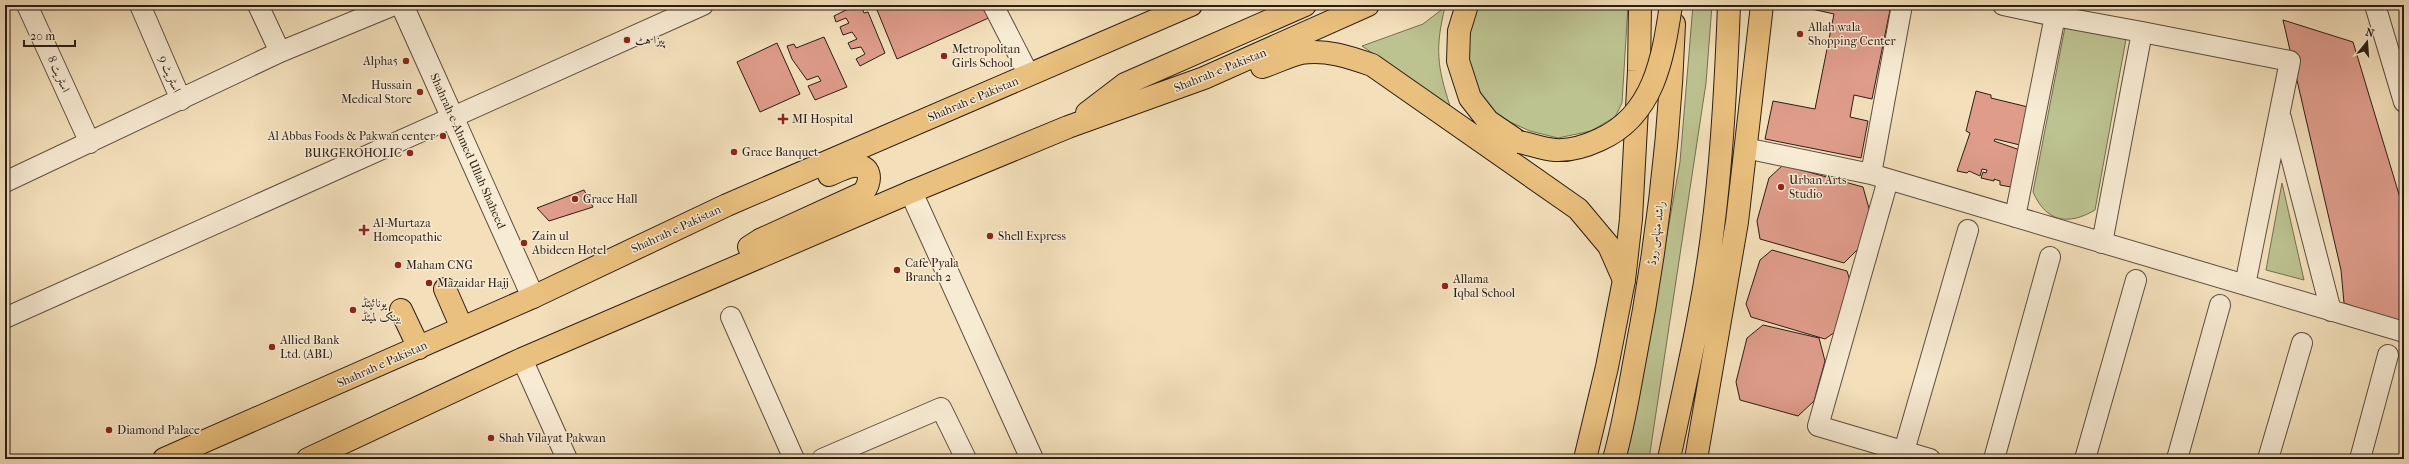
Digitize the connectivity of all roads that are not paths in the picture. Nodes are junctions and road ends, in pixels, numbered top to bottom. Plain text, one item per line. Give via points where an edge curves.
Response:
1 (27, 5) edge
2 (140, 5) edge
3 (258, 5) edge
4 (394, 5) edge
5 (402, 5) edge
6 (703, 5) edge
7 (993, 5) edge
8 (1191, 5) edge
9 (1305, 5) edge
10 (1368, 5) edge
11 (1467, 5) edge
12 (1640, 5) edge
13 (1671, 5) edge
14 (1675, 5) edge
15 (1729, 5) edge
16 (1762, 5) edge
17 (1902, 5) edge
18 (2003, 5) edge
19 (2375, 5) edge
20 (2055, 16) junction
21 (2142, 32) junction
22 (280, 52) junction
23 (1029, 75) junction
24 (1204, 78) junction
25 (181, 100) junction
26 (2404, 102) edge
27 (2280, 112) junction
28 (453, 118) junction
29 (1068, 127) junction
30 (90, 143) junction
31 (1745, 148) junction
32 (1879, 177) junction
33 (5, 182) edge
34 (910, 192) junction
35 (727, 205) junction
36 (2015, 217) junction
37 (1968, 230) dead end
38 (2102, 243) junction
39 (2050, 257) dead end
40 (1624, 280) junction
41 (2136, 280) dead end
42 (699, 283) junction
43 (2245, 285) junction
44 (445, 289) dead end
45 (533, 297) junction
46 (2220, 305) dead end
47 (401, 310) dead end
48 (2331, 311) junction
49 (731, 316) dead end
50 (5, 318) edge
51 (462, 328) junction
52 (2404, 332) edge
53 (2302, 343) dead end
54 (420, 348) junction
55 (2388, 355) dead end
56 (522, 359) junction
57 (1904, 451) junction
58 (164, 459) edge
59 (308, 459) edge
60 (568, 459) edge
61 (794, 459) edge
62 (822, 459) edge
63 (966, 459) edge
64 (1032, 459) edge
65 (1585, 459) edge
66 (1614, 459) edge
67 (1669, 459) edge
68 (1696, 459) edge
69 (1930, 459) edge
70 (1994, 459) edge
71 (2085, 459) edge
72 (2177, 459) edge
73 (2268, 459) edge
74 (2360, 459) edge

1 - 30 street, اسٹریٹ 8
2 - 25 street, اسٹریٹ 9
3 - 22 street
4 - 22 street
5 - 28 street, Shahrah-e-Ahmed Ullah Shaheed
6 - 28 street
7 - 23 street
8 - 23 main road, Shahrah e Pakistan
9 - 29 main road via 1125,84
10 - 24 main road, Shahrah-e-Pakistan
11 - 13 main road, bridge via 1459,31 1458,61 1470,98 1488,121 1519,142 1555,150 1586,146 1613,134 1637,114 1654,84 1663,53
12 - 40 main road via 1631,219
14 - 66 main road, راشد منہاس روڈ via 1664,174 1645,308
15 - 67 main road via 1726,89 1717,185 1699,315
16 - 31 main road
17 - 32 street
18 - 20 street
19 - 26 street
20 - 21 street
20 - 36 street
21 - 27 street via 2290,61
21 - 38 street
22 - 25 street
23 - 35 main road, Shahrah e Pakistan
24 - 29 main road, Shahrah-e-Pakistan
24 - 40 main road via 1264,66 1301,53 1324,52 1348,56 1372,65 1578,209 1609,246
25 - 30 street
27 - 43 street
27 - 48 street
28 - 45 street, Shahrah-e-Ahmed Ullah Shaheed
28 - 50 street
29 - 34 main road
30 - 33 street
31 - 32 street
31 - 68 main road via 1737,222
32 - 36 street
32 - 57 street via 1818,426
34 - 42 main road
34 - 64 street
35 - 42 main road via 763,202 852,166 863,169 870,179 863,193 760,240
35 - 45 main road, Shahrah e Pakistan
36 - 38 street
37 - 57 street
38 - 43 street
39 - 70 street
40 - 65 main road via 1608,367
41 - 71 street
42 - 56 main road
43 - 48 street
44 - 51 main road
45 - 51 main road, Shahrah e Pakistan
46 - 72 street
47 - 54 main road
48 - 52 street
49 - 61 street
51 - 54 main road, Shahrah e Pakistan
53 - 73 street
54 - 58 main road, Shahrah e Pakistan
55 - 74 street
56 - 59 main road
56 - 60 street
57 - 69 street
62 - 63 street via 941,408

